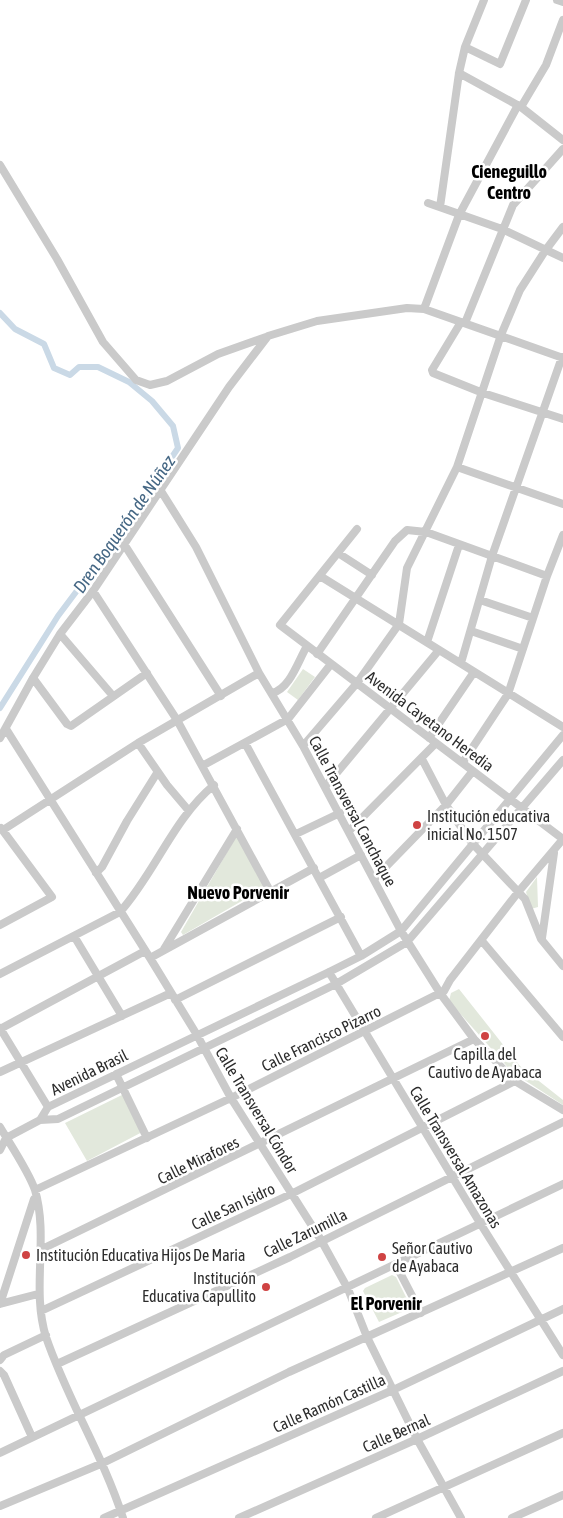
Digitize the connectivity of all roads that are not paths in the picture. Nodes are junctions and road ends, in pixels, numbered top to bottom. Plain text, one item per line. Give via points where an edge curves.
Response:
1 (484, 0) edge
2 (526, 0) edge
3 (563, 20) edge
4 (465, 46) junction
5 (459, 73) junction
6 (520, 106) junction
7 (563, 140) edge
8 (563, 149) edge
9 (0, 165) edge
10 (428, 203) dead end
11 (440, 207) junction
12 (459, 215) junction
13 (563, 227) edge
14 (502, 229) junction
15 (545, 251) junction
16 (563, 258) edge
17 (424, 308) junction
18 (463, 322) junction
19 (501, 335) junction
20 (268, 336) junction
21 (563, 357) edge
22 (483, 393) junction
23 (543, 414) junction
24 (563, 419) edge
25 (457, 467) junction
26 (517, 487) junction
27 (161, 491) junction
28 (563, 504) edge
29 (357, 529) dead end
30 (426, 532) junction
31 (563, 535) edge
32 (124, 544) junction
33 (459, 546) junction
34 (338, 553) junction
35 (492, 556) junction
36 (372, 574) junction
37 (320, 576) junction
38 (547, 576) junction
39 (93, 591) junction
40 (356, 598) junction
41 (480, 600) junction
42 (533, 618) junction
43 (399, 624) junction
44 (470, 631) junction
45 (60, 634) junction
46 (427, 642) junction
47 (307, 646) junction
48 (523, 649) junction
49 (439, 650) junction
50 (317, 654) junction
51 (461, 663) junction
52 (331, 664) junction
53 (474, 672) junction
54 (147, 673) junction
55 (259, 673) junction
56 (33, 678) junction
57 (357, 683) junction
58 (272, 693) junction
59 (508, 694) junction
60 (113, 696) junction
61 (221, 696) junction
62 (391, 707) junction
63 (288, 719) junction
64 (177, 720) junction
65 (563, 727) edge
66 (6, 730) junction
67 (563, 735) edge
68 (0, 738) edge
69 (429, 738) junction
70 (138, 742) junction
71 (245, 743) junction
72 (436, 743) junction
73 (303, 746) junction
74 (422, 758) junction
75 (563, 760) edge
76 (462, 762) junction
77 (202, 766) junction
78 (472, 772) junction
79 (157, 773) junction
80 (214, 785) junction
81 (325, 787) junction
82 (509, 798) junction
83 (53, 800) junction
84 (446, 805) junction
85 (523, 808) junction
86 (190, 811) junction
87 (340, 813) junction
88 (1, 828) edge
89 (237, 829) junction
90 (349, 831) junction
91 (296, 834) junction
92 (563, 839) edge
93 (472, 843) junction
94 (554, 852) junction
95 (483, 854) junction
96 (362, 855) junction
97 (314, 868) junction
98 (96, 873) junction
99 (319, 878) junction
100 (374, 878) junction
101 (270, 891) junction
102 (519, 891) junction
103 (120, 912) junction
104 (340, 916) junction
105 (0, 925) edge
106 (401, 931) junction
107 (74, 936) junction
108 (542, 939) junction
109 (482, 941) junction
110 (408, 942) junction
111 (164, 949) junction
112 (145, 951) junction
113 (361, 956) junction
114 (150, 958) junction
115 (563, 966) edge
116 (329, 972) junction
117 (0, 974) edge
118 (99, 975) junction
119 (336, 984) junction
120 (440, 993) junction
121 (173, 997) junction
122 (122, 1016) junction
123 (0, 1028) edge
124 (366, 1032) junction
125 (197, 1035) junction
126 (563, 1037) edge
127 (474, 1039) junction
128 (204, 1047) junction
129 (20, 1063) junction
130 (0, 1072) edge
131 (116, 1074) junction
132 (393, 1080) junction
133 (515, 1081) junction
134 (122, 1087) junction
135 (231, 1098) junction
136 (48, 1107) junction
137 (563, 1110) edge
138 (40, 1120) junction
139 (563, 1122) edge
140 (0, 1127) edge
141 (423, 1129) junction
142 (6, 1138) junction
143 (147, 1138) junction
144 (262, 1144) junction
145 (0, 1150) edge
146 (453, 1177) junction
147 (563, 1184) edge
148 (35, 1193) junction
149 (291, 1194) junction
150 (480, 1223) junction
151 (320, 1240) junction
152 (563, 1248) edge
153 (40, 1250) junction
154 (396, 1266) junction
155 (512, 1272) junction
156 (348, 1289) junction
157 (38, 1294) junction
158 (0, 1304) edge
159 (563, 1309) edge
160 (41, 1311) junction
161 (421, 1313) junction
162 (541, 1319) junction
163 (46, 1335) junction
164 (367, 1337) junction
165 (563, 1354) edge
166 (0, 1360) edge
167 (57, 1364) junction
168 (0, 1371) edge
169 (563, 1371) edge
170 (394, 1390) junction
171 (80, 1416) junction
172 (563, 1433) edge
173 (32, 1437) junction
174 (417, 1439) junction
175 (0, 1453) edge
176 (103, 1463) junction
177 (443, 1488) junction
178 (563, 1495) edge
179 (0, 1506) edge
180 (122, 1514) edge
181 (104, 1518) edge
182 (239, 1518) edge
183 (376, 1518) edge
184 (461, 1518) edge
185 (512, 1518) edge

1 - 4 street
2 - 4 street via 500,64
3 - 6 street via 546,64
4 - 5 street
5 - 6 street
5 - 11 street
6 - 7 street
6 - 12 street
8 - 14 street via 513,205
9 - 20 street via 103,342 136,380 150,385 167,381 218,354
10 - 11 street
11 - 12 street
12 - 14 street
12 - 17 street
13 - 15 street
14 - 15 street
14 - 18 street
15 - 16 street
15 - 19 street via 520,290
17 - 18 street
17 - 20 street via 317,321
18 - 19 street
18 - 22 street via 432,370 435,375
19 - 21 street
19 - 22 street
20 - 27 street via 229,387
21 - 23 street
22 - 23 street
22 - 25 street
23 - 24 street
23 - 26 street
25 - 26 street
25 - 30 street
26 - 28 street
26 - 35 street
27 - 32 street
27 - 55 street, Calle Transversal Canchaque via 196,547
29 - 34 street
30 - 33 street
30 - 36 street via 411,529 403,533
30 - 43 street via 407,568
31 - 38 street
32 - 39 street
32 - 61 street
33 - 35 street
33 - 46 street
34 - 36 street
34 - 37 street
35 - 38 street
35 - 41 street
36 - 40 street
37 - 40 street
37 - 47 street, Avenida Cayetano Heredia via 280,625
38 - 42 street
39 - 45 street
39 - 54 street
40 - 43 street
40 - 50 street
41 - 42 street
41 - 44 street
42 - 48 street
43 - 46 street
43 - 57 street
44 - 48 street
44 - 51 street
45 - 56 street
45 - 60 street
46 - 49 street
47 - 50 street, Avenida Cayetano Heredia
47 - 58 street via 285,686
48 - 59 street
49 - 51 street
49 - 62 street
50 - 52 street, Avenida Cayetano Heredia
51 - 53 street
52 - 57 street, Avenida Cayetano Heredia
52 - 63 street
53 - 59 street
53 - 69 street
54 - 60 street
54 - 64 street
55 - 58 street, Calle Transversal Canchaque
55 - 61 street
56 - 60 street via 69,726
56 - 66 street
57 - 62 street, Avenida Cayetano Heredia
57 - 73 street
58 - 63 street, Calle Transversal Canchaque
59 - 65 street
59 - 76 street
61 - 64 street
62 - 69 street, Avenida Cayetano Heredia
62 - 81 street
63 - 71 street
63 - 73 street, Calle Transversal Canchaque
64 - 70 street
64 - 77 street
66 - 68 street
66 - 83 street, Calle Transversal Cóndor
67 - 82 street, Avenida Brasil
69 - 72 street, Avenida Cayetano Heredia
70 - 79 street
70 - 83 street
71 - 77 street
71 - 91 street
72 - 74 street
72 - 76 street, Avenida Cayetano Heredia
73 - 81 street, Calle Transversal Canchaque
74 - 84 street
74 - 90 street
75 - 85 street, Avenida Brasil
76 - 78 street, Avenida Cayetano Heredia
77 - 80 street
78 - 82 street, Avenida Cayetano Heredia
78 - 84 street
79 - 86 street
79 - 98 street
80 - 86 street
80 - 89 street
81 - 87 street, Calle Transversal Canchaque
82 - 85 street, Avenida Cayetano Heredia
82 - 93 street, Avenida Brasil
83 - 88 street
83 - 98 street, Calle Transversal Cóndor
84 - 93 street
84 - 100 street
85 - 92 street, Avenida Cayetano Heredia
85 - 95 street, Avenida Brasil
86 - 103 street
87 - 90 street, Calle Transversal Canchaque
87 - 91 street
88 - 105 street via 52,897
89 - 101 street
89 - 111 street
90 - 96 street, Calle Transversal Canchaque
91 - 97 street
92 - 94 street, Calle Francisco Pizarro
93 - 95 street
93 - 106 street, Avenida Brasil
94 - 102 street, Calle Francisco Pizarro
94 - 108 street
95 - 102 street
95 - 110 street, Avenida Brasil
96 - 99 street
96 - 100 street, Calle Transversal Canchaque
97 - 99 street
97 - 101 street
98 - 103 street, Calle Transversal Cóndor
99 - 104 street
100 - 106 street, Calle Transversal Canchaque
101 - 111 street
102 - 108 street
102 - 109 street, Calle Francisco Pizarro
103 - 107 street
103 - 112 street, Calle Transversal Cóndor
104 - 113 street
104 - 121 street
106 - 110 street, Calle Transversal Canchaque
106 - 113 street, Avenida Brasil
107 - 117 street
107 - 118 street
108 - 115 street
109 - 120 street, Calle Francisco Pizarro
109 - 126 street
110 - 119 street, Avenida Brasil
110 - 120 street, Calle Transversal Canchaque
111 - 114 street
112 - 114 street, Calle Transversal Cóndor
112 - 118 street
113 - 116 street, Avenida Brasil
114 - 121 street, Calle Transversal Cóndor
116 - 119 street, Calle Transversal Amazonas
116 - 125 street, Avenida Brasil
118 - 122 street
118 - 123 street
119 - 124 street, Calle Transversal Amazonas
119 - 128 street, Avenida Brasil
120 - 124 street, Calle Francisco Pizarro
120 - 127 street, Calle Transversal Canchaque
121 - 122 street
121 - 125 street, Calle Transversal Cóndor
122 - 129 street
123 - 129 street
124 - 132 street, Calle Transversal Amazonas
124 - 135 street, Calle Francisco Pizarro
125 - 128 street, Calle Transversal Cóndor
125 - 131 street, Avenida Brasil
127 - 132 street, Calle Mirafores
127 - 133 street, Calle Transversal Canchaque
128 - 134 street, Avenida Brasil
128 - 135 street, Calle Transversal Cóndor
129 - 130 street
129 - 136 street
131 - 134 street
131 - 136 street, Avenida Brasil
132 - 141 street, Calle Transversal Amazonas
132 - 144 street, Calle Mirafores
133 - 137 street, Calle Transversal Canchaque
133 - 141 street, Calle San Isidro
134 - 138 street, Avenida Brasil via 58,1119
134 - 143 street
135 - 143 street, Calle Francisco Pizarro
135 - 144 street, Calle Transversal Cóndor
136 - 138 street, Avenida Brasil
138 - 142 street
139 - 146 street, Calle Zarumilla
140 - 142 street
141 - 146 street, Calle Transversal Amazonas
141 - 149 street, Calle San Isidro
142 - 145 street
142 - 148 street
143 - 148 street, Calle Francisco Pizarro
144 - 149 street, Calle Transversal Cóndor
144 - 153 street, Calle Mirafores
146 - 150 street, Calle Transversal Amazonas
146 - 151 street, Calle Zarumilla
147 - 150 street
148 - 153 street
148 - 158 street
149 - 151 street, Calle Transversal Cóndor
149 - 160 street, Calle San Isidro
150 - 154 street
150 - 155 street, Calle Transversal Amazonas
151 - 156 street, Calle Transversal Cóndor
151 - 167 street, Calle Zarumilla via 290,1257
152 - 155 street
153 - 157 street
154 - 156 street
154 - 161 street
155 - 161 street
155 - 162 street, Calle Transversal Amazonas
156 - 164 street, Calle Transversal Cóndor
156 - 171 street
157 - 158 street
157 - 160 street
159 - 162 street, Calle Ramón Castilla
160 - 163 street
161 - 164 street
162 - 165 street, Calle Transversal Amazonas
162 - 170 street, Calle Ramón Castilla
163 - 166 street via 4,1354
163 - 167 street
164 - 170 street, Calle Transversal Cóndor
164 - 176 street
167 - 171 street
168 - 173 street
169 - 174 street, Calle Bernal
170 - 174 street, Calle Transversal Cóndor
170 - 180 street, Calle Ramón Castilla
171 - 173 street
171 - 176 street
172 - 177 street
173 - 175 street
174 - 177 street, Calle Transversal Cóndor
174 - 182 street, Calle Bernal
176 - 179 street
176 - 180 street
177 - 183 street
177 - 184 street, Calle Transversal Cóndor
178 - 185 street
180 - 181 street, Calle Ramón Castilla

